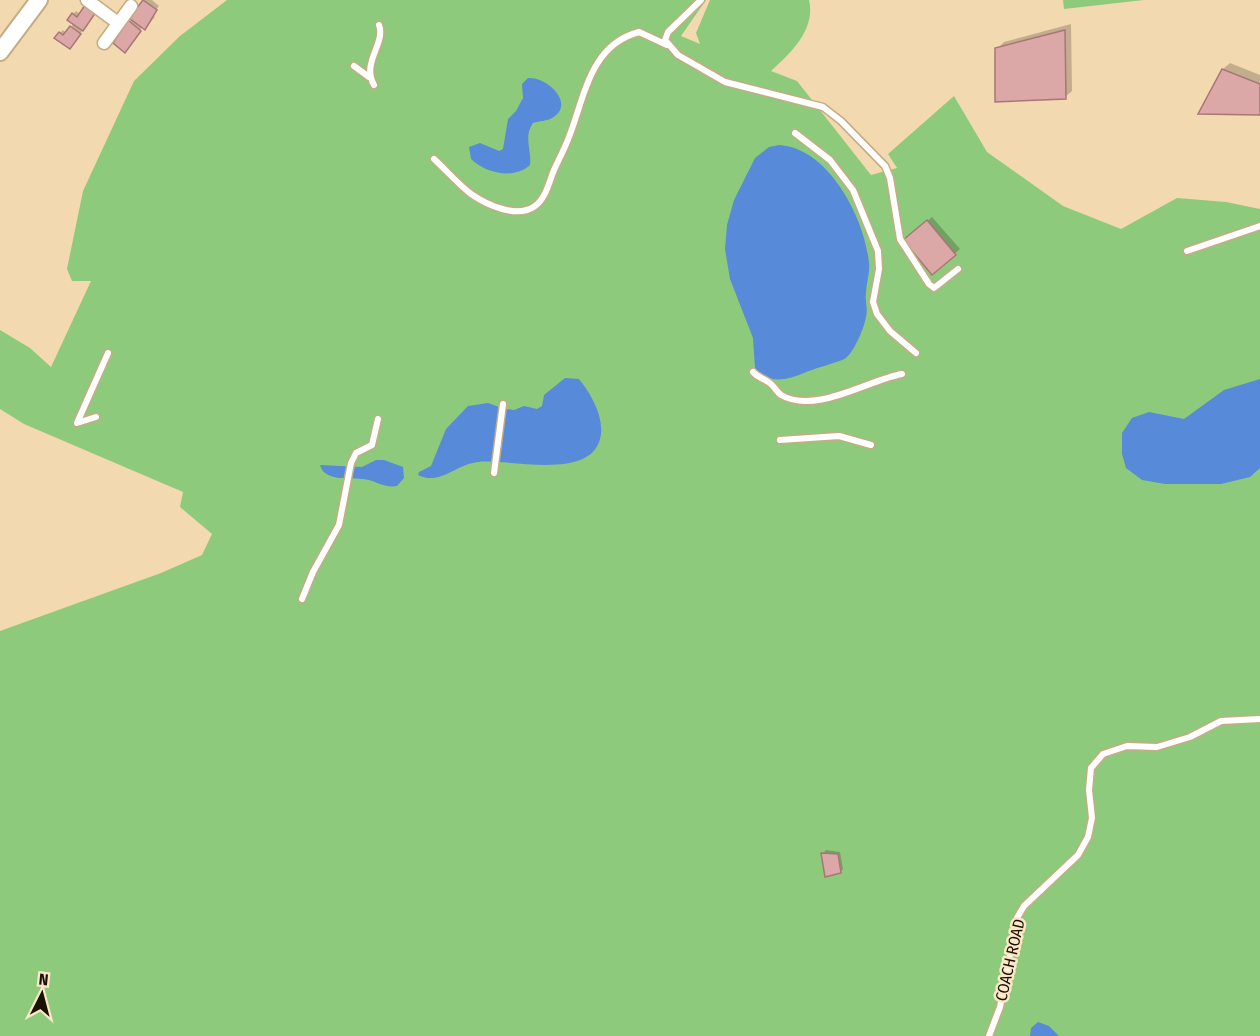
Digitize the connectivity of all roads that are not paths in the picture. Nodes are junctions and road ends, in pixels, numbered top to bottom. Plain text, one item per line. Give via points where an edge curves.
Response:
1 (39, 0) edge
2 (87, 0) edge
3 (701, 0) edge
4 (131, 6) dead end
5 (118, 23) junction
6 (379, 25) dead end
7 (104, 43) dead end
8 (668, 46) junction
9 (0, 52) edge
10 (354, 66) dead end
11 (369, 77) junction
12 (374, 85) dead end
13 (795, 133) dead end
14 (434, 159) dead end
15 (1260, 226) edge
16 (1187, 251) dead end
17 (958, 269) dead end
18 (108, 353) dead end
19 (916, 353) dead end
20 (753, 372) dead end
21 (902, 374) dead end
22 (502, 404) dead end
23 (96, 417) dead end
24 (378, 419) dead end
25 (780, 440) dead end
26 (871, 445) dead end
27 (494, 473) dead end
28 (302, 599) dead end
29 (1260, 719) edge
30 (989, 1036) edge

1 - 9 street
2 - 5 street
3 - 8 lane via 668,32
4 - 5 street
5 - 7 street
6 - 11 lane via 380,36
8 - 14 lane via 639,32 608,47 591,72 570,135 547,190 536,206 524,211 495,207 469,193
8 - 17 lane via 690,64 725,82 823,107 885,166 900,239 929,284 934,288
10 - 11 lane
11 - 12 lane
13 - 19 lane via 830,160 853,190 878,251 873,302 877,314
15 - 16 lane
18 - 23 lane via 77,423
20 - 21 lane via 790,399 828,400
22 - 27 lane
24 - 28 lane via 372,446 356,453 351,463 339,525
25 - 26 lane via 839,436
29 - 30 lane, COACH ROAD via 1221,721 1190,737 1157,747 1128,747 1102,754 1091,768 1092,818 1088,837 1078,855 1024,906 1017,918 1000,1007

